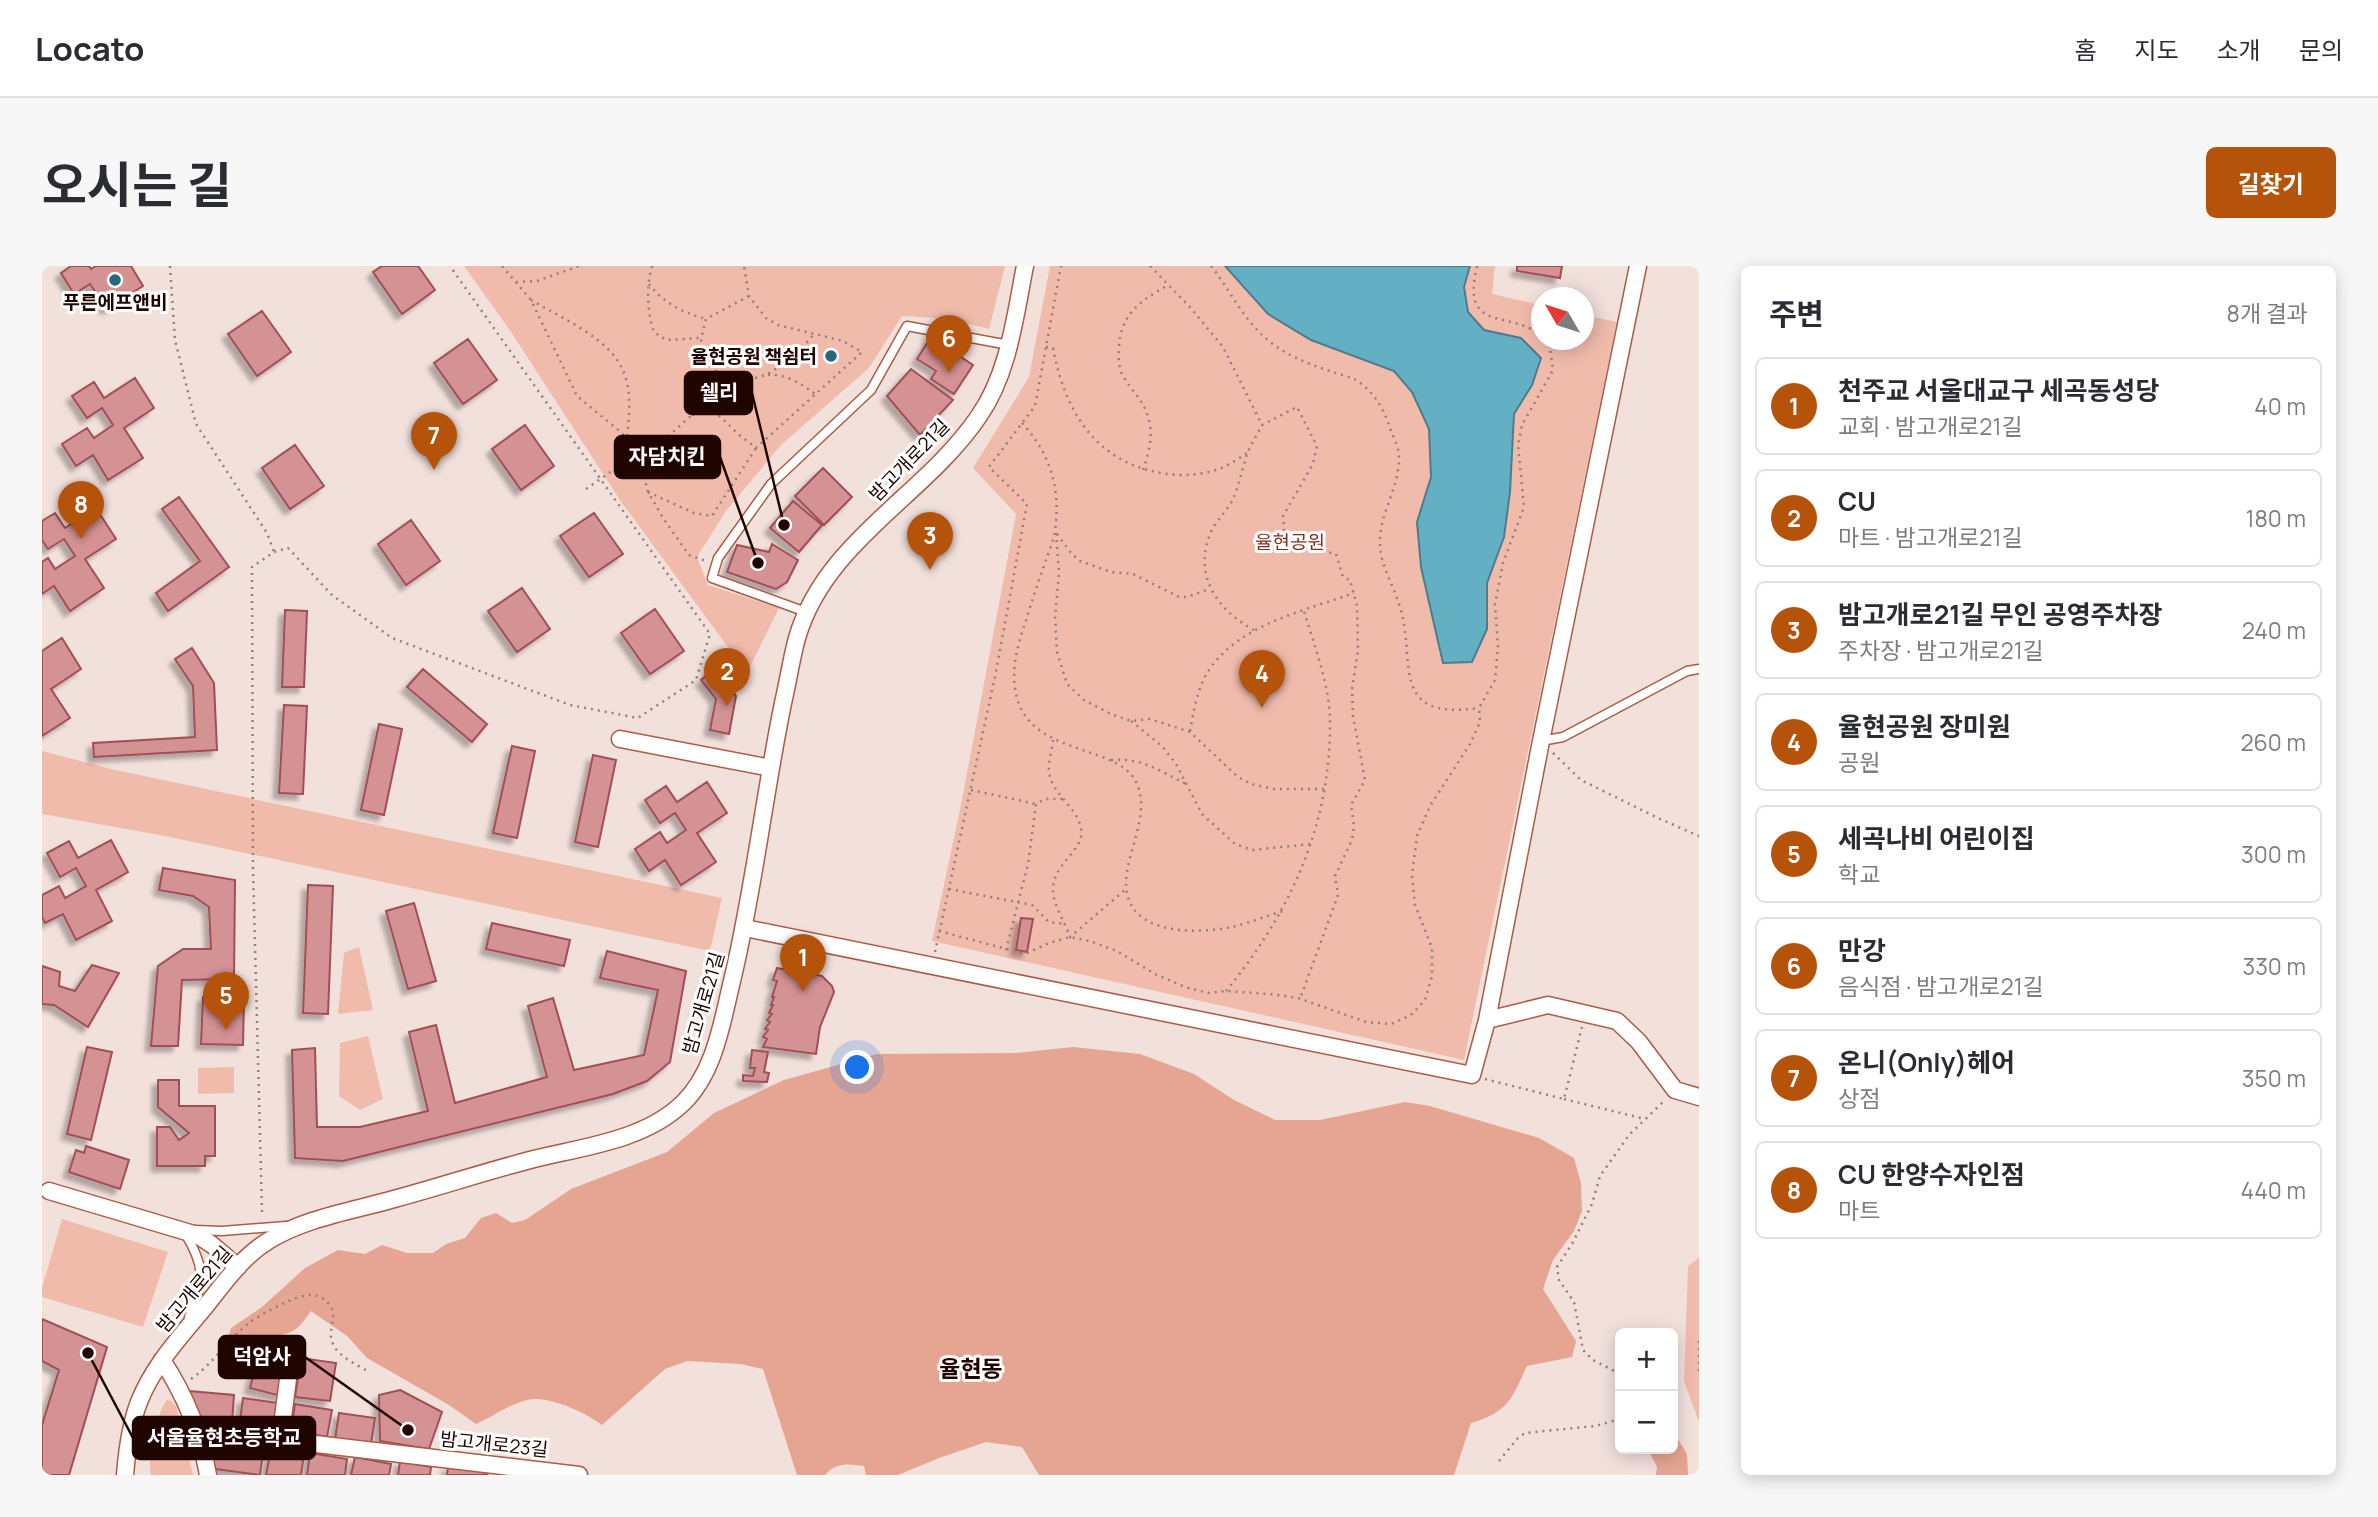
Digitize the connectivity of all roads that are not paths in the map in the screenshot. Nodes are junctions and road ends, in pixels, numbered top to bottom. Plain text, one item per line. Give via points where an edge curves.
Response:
1 (1025, 266) edge
2 (1638, 266) edge
3 (1009, 345) junction
4 (806, 612) junction
5 (1699, 669) edge
6 (620, 739) dead end
7 (1541, 741) junction
8 (771, 768) junction
9 (745, 928) junction
10 (1487, 1020) junction
11 (1699, 1097) edge
12 (49, 1191) dead end
13 (308, 1223) junction
14 (183, 1230) junction
15 (238, 1267) junction
16 (183, 1333) junction
17 (162, 1360) junction
18 (290, 1364) dead end
19 (196, 1430) junction
20 (280, 1440) junction
21 (437, 1467) edge
22 (125, 1475) edge
23 (208, 1475) edge
24 (579, 1475) edge

1 - 3 street, 밤고개로21길
2 - 7 street
3 - 4 street, 밤고개로21길 via 980,416 948,454 844,554
3 - 4 lane via 907,326 871,390 771,484 718,558 712,578
4 - 8 street, 밤고개로21길
5 - 7 lane via 1687,671 1563,737
6 - 8 street
7 - 10 street
8 - 9 street, 밤고개로21길
9 - 10 street via 1472,1075
9 - 13 street, 밤고개로21길 via 718,1041 701,1081 664,1119 610,1140
10 - 11 street via 1548,1005 1617,1021 1675,1090
12 - 14 street
13 - 14 lane
13 - 15 street, 밤고개로21길 via 265,1243
14 - 15 street via 211,1244
14 - 16 lane via 197,1256 202,1279
15 - 16 street, 밤고개로21길
16 - 17 street, 밤고개로21길
17 - 19 street via 180,1387
17 - 22 street, 밤고개로21길 via 139,1403
18 - 20 street
19 - 20 street, 밤고개로23길
19 - 23 street
20 - 21 street, 밤고개로23길
21 - 24 street, 밤고개로23길

